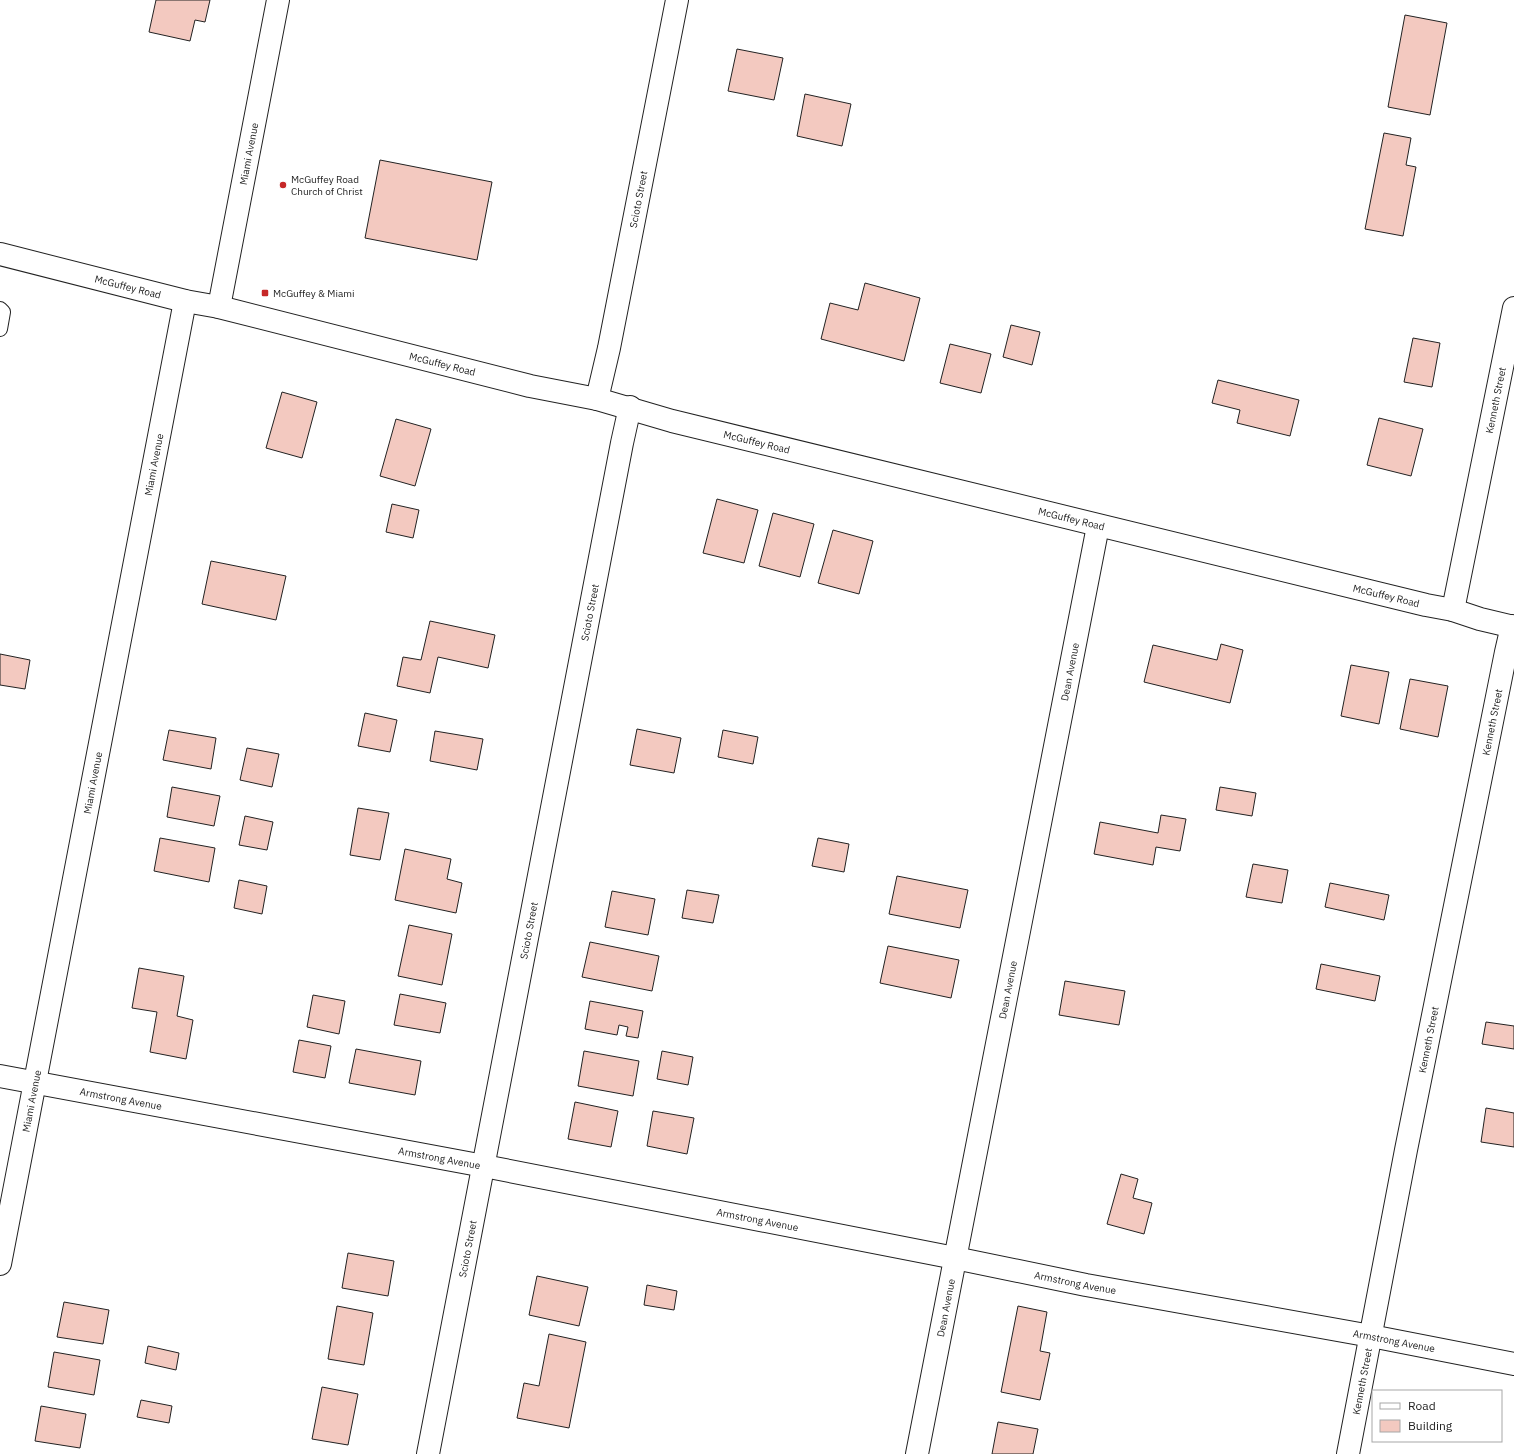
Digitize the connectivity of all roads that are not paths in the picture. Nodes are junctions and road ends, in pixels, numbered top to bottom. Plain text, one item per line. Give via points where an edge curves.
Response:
1 (278, 0) edge
2 (677, 0) edge
3 (0, 254) edge
4 (185, 301) junction
5 (219, 307) junction
6 (0, 308) edge
7 (1514, 308) edge
8 (0, 329) edge
9 (597, 399) junction
10 (630, 408) junction
11 (1098, 526) junction
12 (1453, 610) junction
13 (1513, 626) edge
14 (0, 1076) edge
15 (35, 1082) junction
16 (484, 1166) junction
17 (955, 1258) junction
18 (0, 1264) edge
19 (1371, 1336) junction
20 (1514, 1364) edge
21 (428, 1454) edge
22 (917, 1454) edge
23 (1348, 1454) edge

1 - 5 street, Miami Avenue
2 - 9 street, Scioto Street
3 - 4 street, McGuffey Road
4 - 5 street, McGuffey Road
4 - 15 street, Miami Avenue
5 - 9 street, McGuffey Road via 530,386
6 - 8 lane via 3,312
7 - 12 street, Kenneth Street
9 - 10 street, McGuffey Road
10 - 11 street, McGuffey Road via 672,421
10 - 16 street, Scioto Street
11 - 12 street, McGuffey Road
11 - 17 street, Dean Avenue
12 - 13 street, McGuffey Road via 1480,620
13 - 19 street, Kenneth Street via 1504,660
14 - 15 street, Armstrong Avenue
15 - 16 street, Armstrong Avenue
15 - 18 street, Miami Avenue
16 - 17 street, Armstrong Avenue
16 - 21 street, Scioto Street
17 - 19 street, Armstrong Avenue via 1086,1285
17 - 22 street, Dean Avenue
19 - 20 street, Armstrong Avenue
19 - 23 street, Kenneth Street

